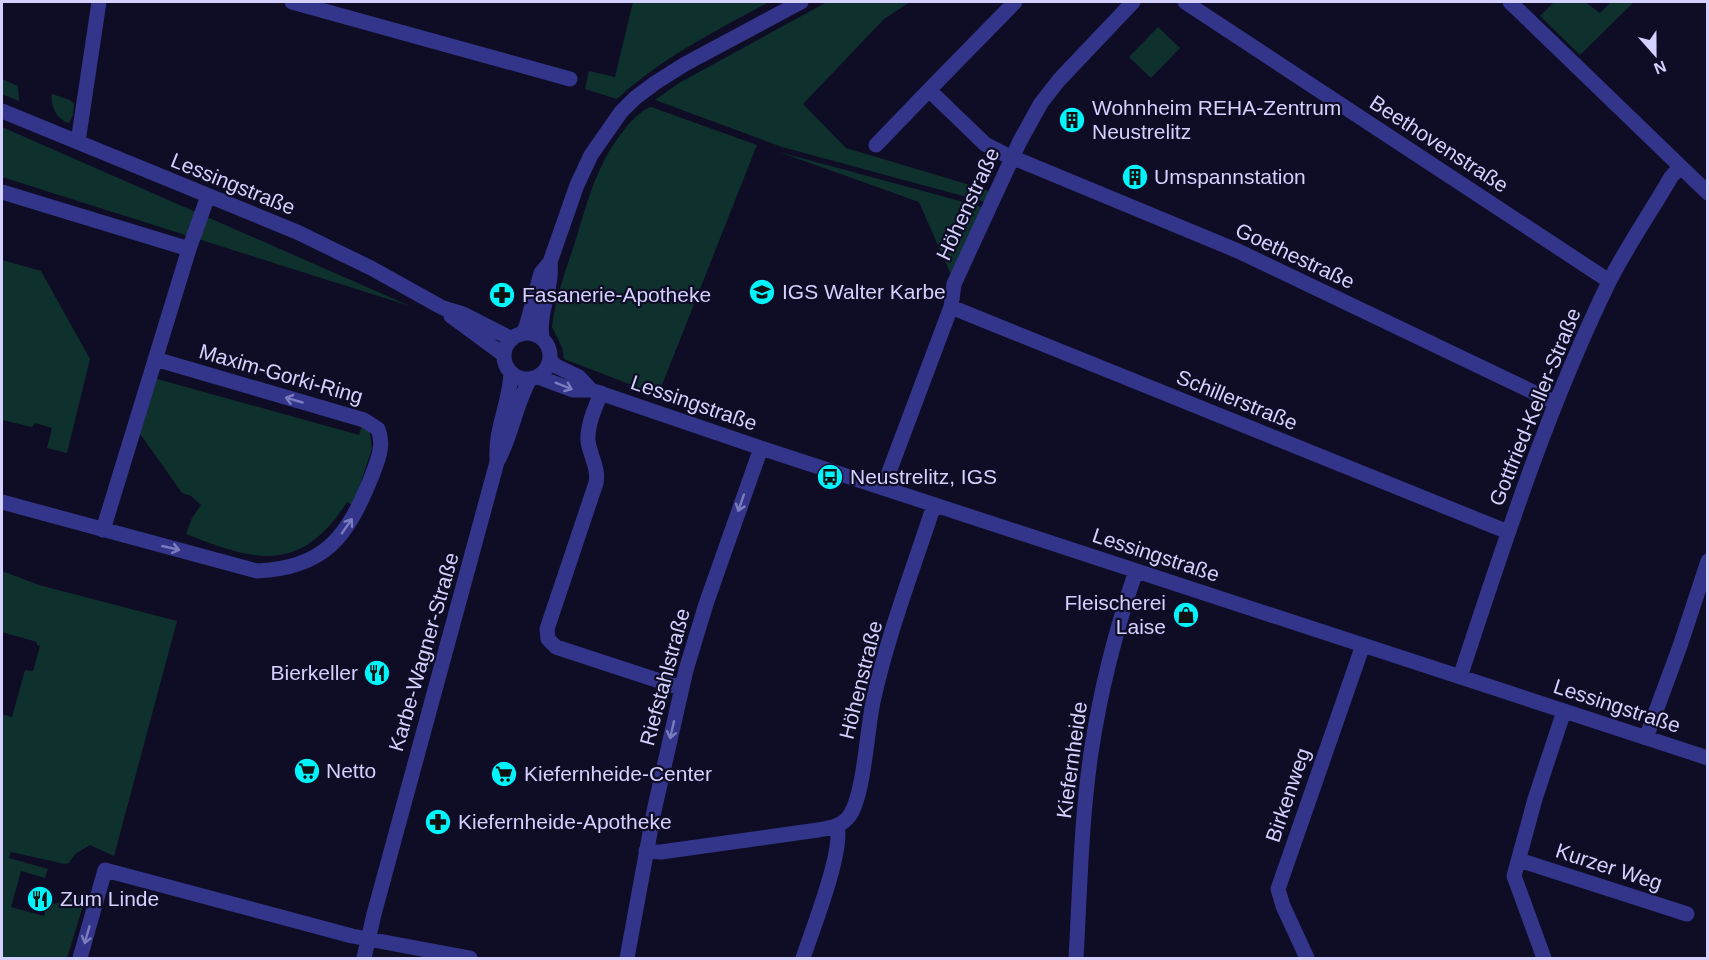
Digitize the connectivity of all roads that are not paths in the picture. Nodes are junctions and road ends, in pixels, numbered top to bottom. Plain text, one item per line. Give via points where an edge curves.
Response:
1 (99, 2) edge
2 (292, 2) edge
3 (801, 2) edge
4 (1015, 2) edge
5 (1133, 2) edge
6 (1185, 2) edge
7 (1510, 2) edge
8 (570, 79) dead end
9 (929, 90) junction
10 (2, 111) edge
11 (78, 142) junction
12 (876, 145) dead end
13 (1012, 157) junction
14 (1680, 167) junction
15 (2, 192) edge
16 (1707, 193) edge
17 (208, 196) junction
18 (189, 249) junction
19 (550, 261) junction
20 (1610, 281) junction
21 (951, 307) junction
22 (443, 308) junction
23 (517, 336) junction
24 (542, 338) junction
25 (504, 355) junction
26 (155, 359) junction
27 (550, 360) junction
28 (511, 373) junction
29 (534, 378) junction
30 (596, 392) junction
31 (1556, 403) junction
32 (761, 448) junction
33 (497, 462) junction
34 (883, 488) junction
35 (2, 502) edge
36 (934, 505) junction
37 (109, 532) junction
38 (1508, 532) junction
39 (1707, 561) edge
40 (1136, 571) junction
41 (1363, 645) junction
42 (1460, 677) junction
43 (681, 688) junction
44 (1564, 711) junction
45 (1646, 738) junction
46 (1707, 758) edge
47 (837, 826) junction
48 (646, 851) junction
49 (1519, 860) junction
50 (1687, 914) dead end
51 (368, 939) junction
52 (80, 958) edge
53 (364, 958) edge
54 (470, 958) edge
55 (627, 958) edge
56 (803, 958) edge
57 (1076, 958) edge
58 (1307, 958) edge
59 (1544, 958) edge

1 - 11 street
2 - 8 street
3 - 19 street via 685,64 621,112 591,155
4 - 9 street
5 - 13 street, Höhenstraße via 1059,80
6 - 20 street, Beethovenstraße
7 - 14 street
9 - 12 street
9 - 13 street, Goethestraße via 985,144
10 - 11 street, Lessingstraße
11 - 17 street, Lessingstraße
13 - 21 street, Höhenstraße via 954,284
13 - 31 street, Goethestraße via 1238,251
14 - 16 street
14 - 20 street, Gottfried-Keller-Straße
15 - 18 street
17 - 18 street
17 - 22 street, Lessingstraße via 297,232
18 - 26 street
19 - 23 street via 541,273 526,327
19 - 24 street
20 - 31 street, Gottfried-Keller-Straße
21 - 34 street, Höhenstraße
21 - 38 street, Schillerstraße
22 - 23 street, Lessingstraße
22 - 25 street, Lessingstraße
23 - 24 street via 534,334
23 - 25 street
24 - 27 street via 550,351
25 - 28 street
26 - 37 street
37 -> 26 street, Maxim-Gorki-Ring via 257,571 299,565 333,544 349,525 382,444 378,429 371,423
27 - 29 street via 547,369
27 - 30 street, Lessingstraße
28 - 29 street via 518,378
28 - 33 street, Karbe-Wagner-Straße via 496,444
29 -> 30 street, Lessingstraße via 573,390
29 - 33 street, Karbe-Wagner-Straße via 524,388
30 - 32 street, Lessingstraße
30 - 43 street via 588,436 596,483 547,629 548,639 556,647
31 - 38 street, Gottfried-Keller-Straße
32 - 34 street, Lessingstraße
32 -> 43 street, Riefstahlstraße
33 - 51 street, Karbe-Wagner-Straße
34 - 36 street, Lessingstraße
35 - 37 street, Maxim-Gorki-Ring
36 - 40 street, Lessingstraße
36 - 47 street, Höhenstraße via 879,680 856,803 850,815
38 - 42 street, Gottfried-Keller-Straße
39 - 45 street
40 - 41 street, Lessingstraße
40 - 57 street, Kiefernheide via 1111,661 1092,752
41 - 42 street, Lessingstraße
41 - 58 street, Birkenweg via 1278,889
42 - 44 street, Lessingstraße
43 -> 48 street, Riefstahlstraße
44 - 45 street, Lessingstraße
44 - 49 street
45 - 46 street, Lessingstraße
47 - 48 street
47 - 56 street via 835,857
48 - 55 street, Riefstahlstraße
49 - 50 street, Kurzer Weg
49 - 59 street via 1514,876
51 -> 52 street via 105,870
51 - 53 street, Karbe-Wagner-Straße
51 - 54 street

